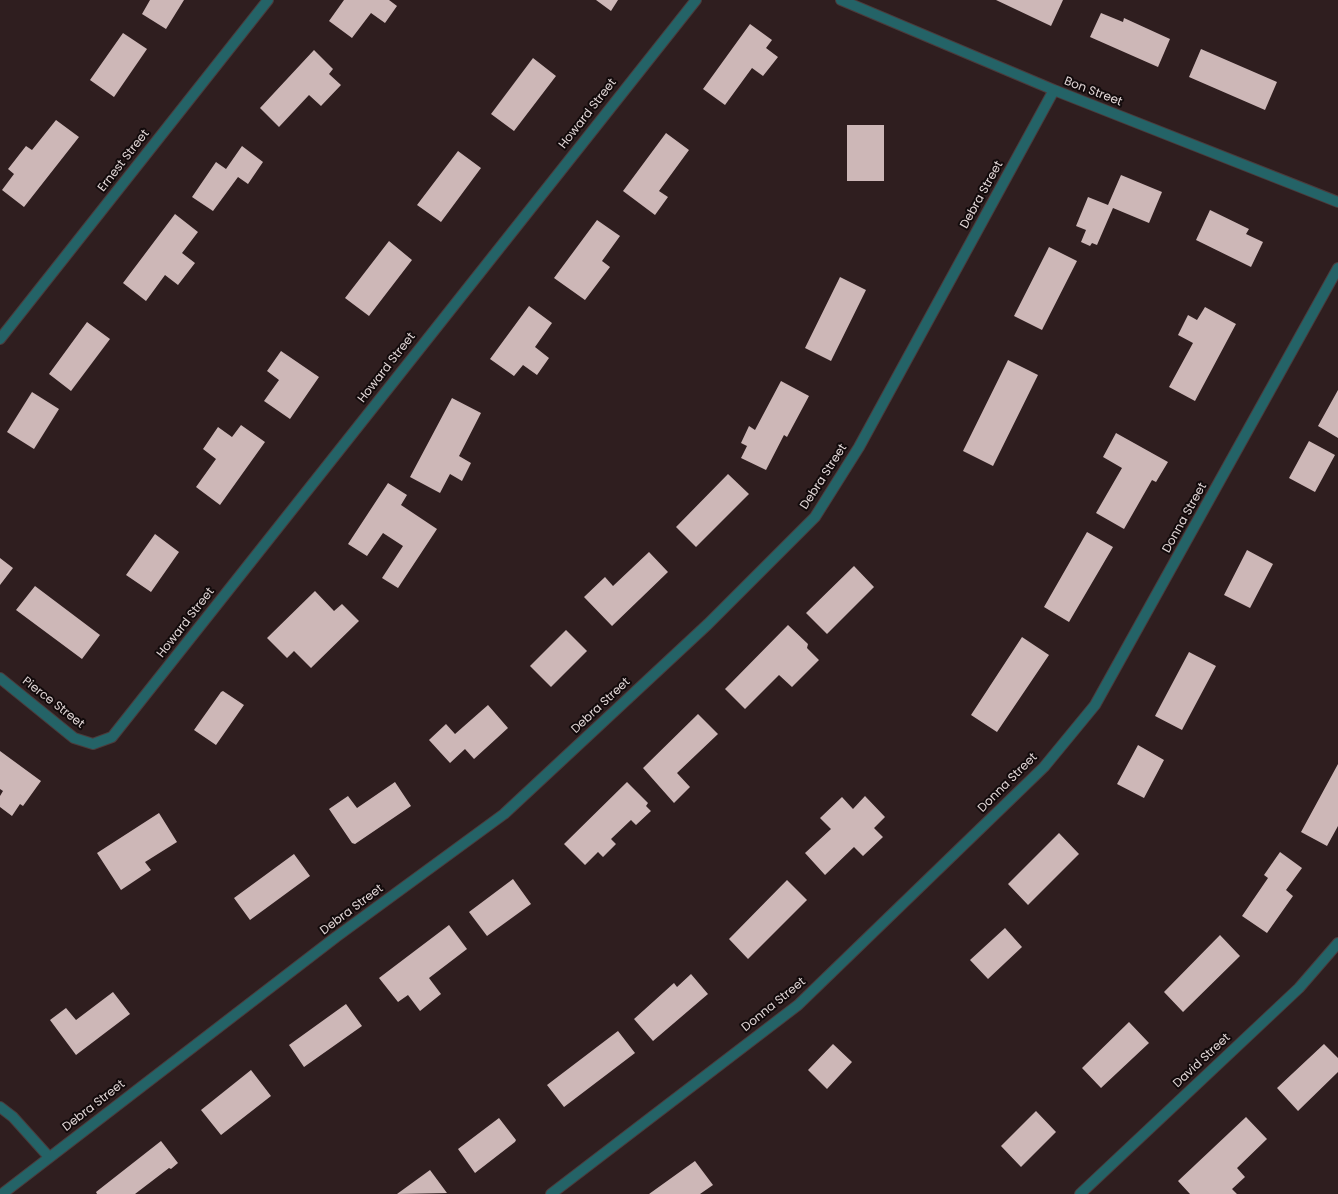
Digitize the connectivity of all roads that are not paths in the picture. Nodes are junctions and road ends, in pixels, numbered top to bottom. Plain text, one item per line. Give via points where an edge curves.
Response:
1 (268, 0) edge
2 (696, 0) edge
3 (841, 0) edge
4 (1054, 90) junction
5 (1338, 202) edge
6 (1338, 268) edge
7 (0, 339) edge
8 (0, 678) edge
9 (93, 744) joint
10 (1338, 943) edge
11 (0, 1107) edge
12 (50, 1157) junction
13 (2, 1194) edge
14 (551, 1194) edge
15 (1080, 1194) edge

1 - 7 street, Ernest Street
2 - 9 street, Howard Street via 112,737
3 - 4 street, Bon Street
4 - 5 street, Bon Street
4 - 12 street, Debra Street via 859,447 815,517 708,624 504,814 336,937
6 - 14 street, Donna Street via 1095,705 1044,767 798,1005
8 - 9 street, Pierce Street via 74,738
10 - 15 street, David Street via 1299,988
11 - 12 street via 13,1117
12 - 13 street, Debra Street

